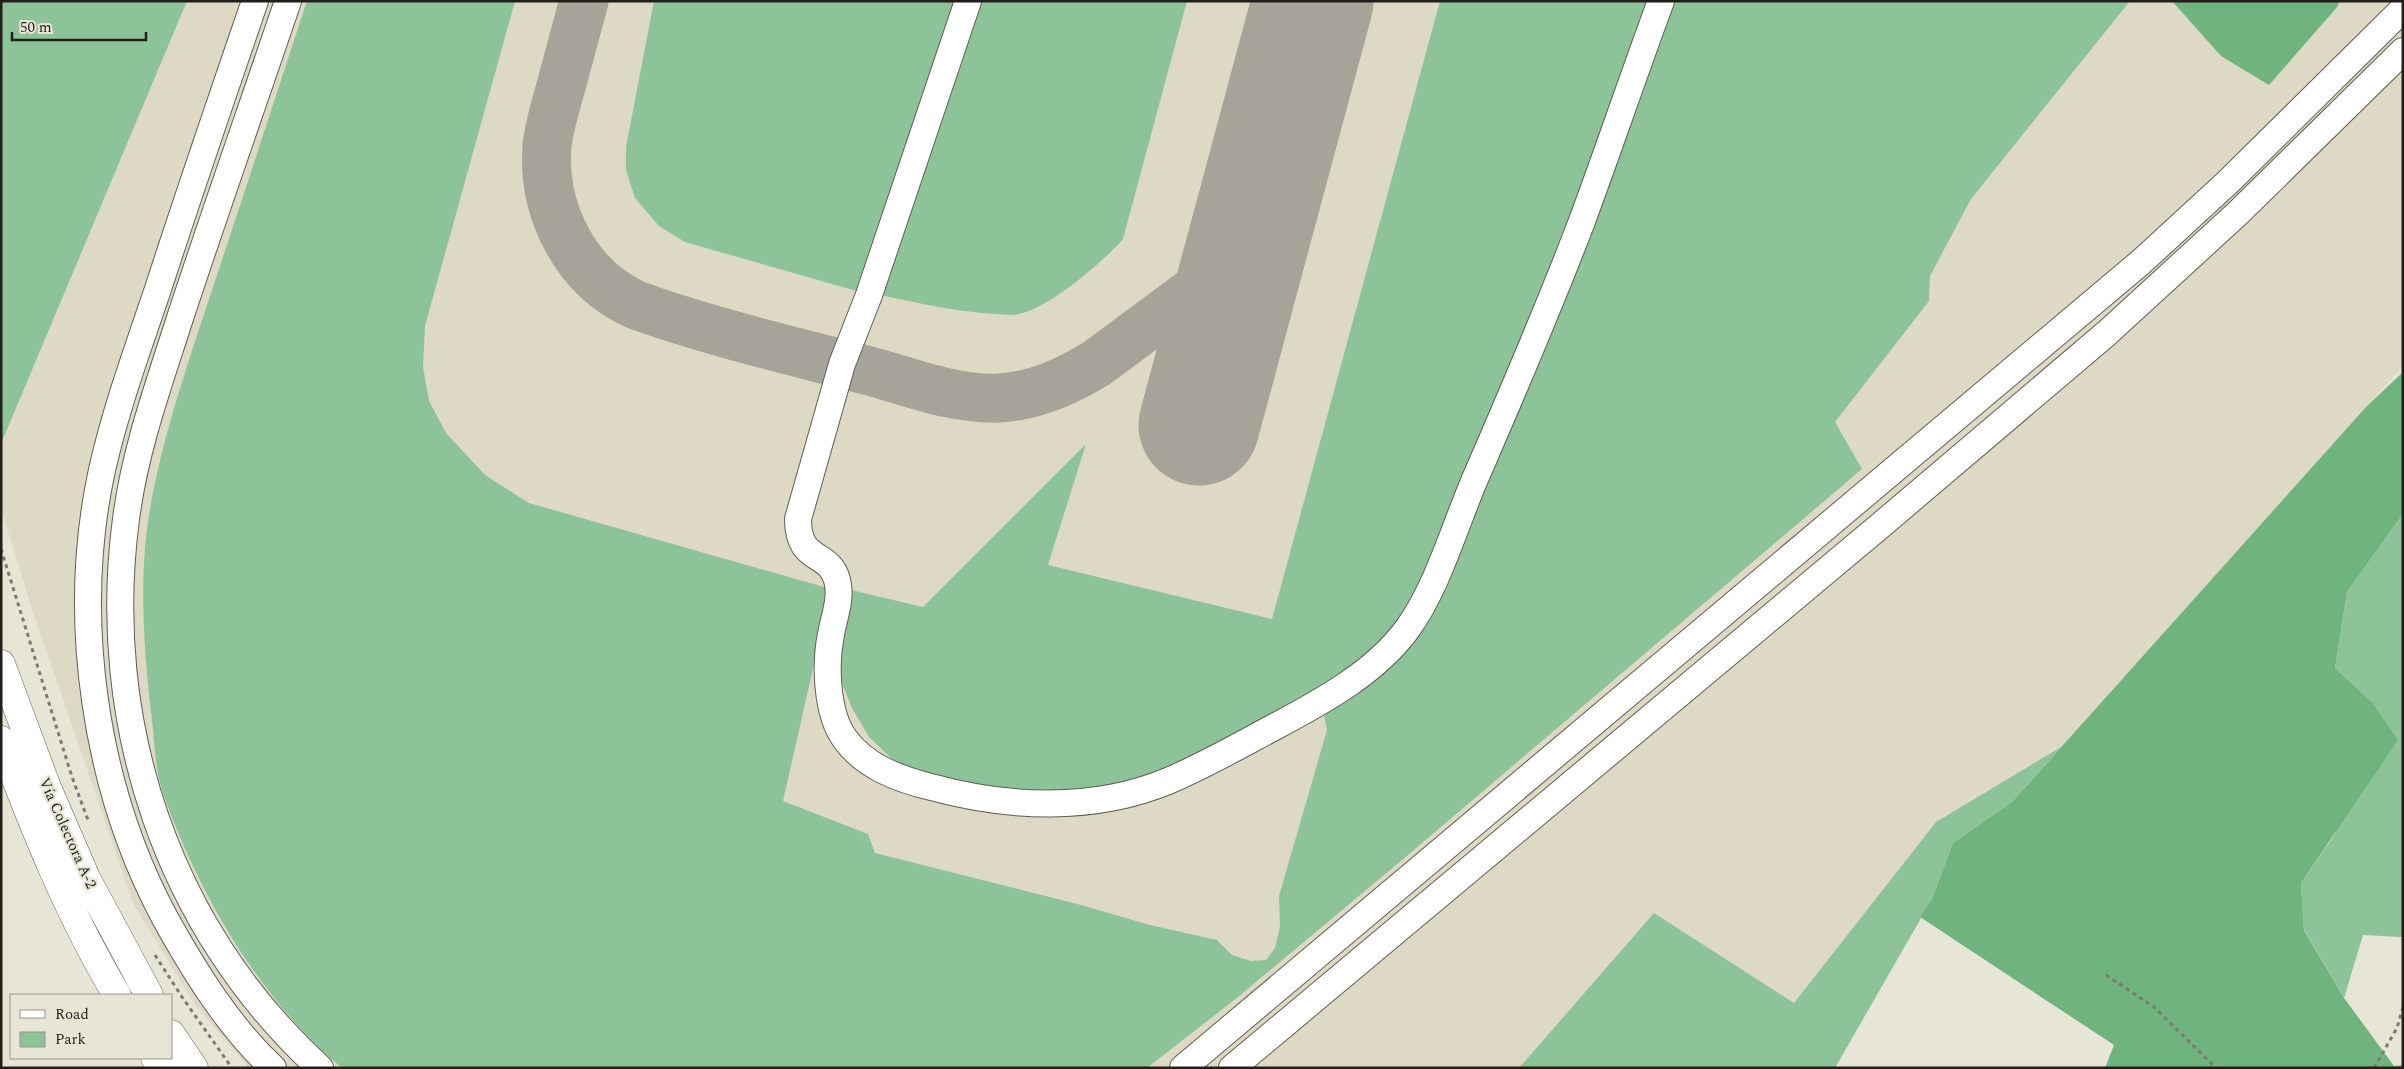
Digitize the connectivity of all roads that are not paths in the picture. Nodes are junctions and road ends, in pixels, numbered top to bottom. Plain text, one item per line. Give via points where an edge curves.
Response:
1 (255, 1) edge
2 (288, 1) edge
3 (968, 1) edge
4 (1661, 1) edge
5 (2403, 9) edge
6 (2403, 50) edge
7 (1, 664) edge
8 (1, 740) edge
9 (116, 994) edge
10 (148, 994) edge
11 (172, 1035) edge
12 (194, 1068) edge
13 (273, 1068) edge
14 (320, 1068) edge
15 (1183, 1068) edge
16 (1232, 1068) edge

1 - 13 lane via 171,247 102,470 92,537 89,608 97,717 106,765 123,824 148,886 185,954 223,1011
2 - 14 lane via 139,446 125,527 120,641 124,694 138,759 154,814 176,871 211,937 248,991 290,1041
3 - 4 lane via 869,295 842,364 798,520 798,531 806,551 828,565 838,582 839,593 830,639 829,689 834,718 842,736 857,755 912,782 993,801 1032,804 1088,801 1166,782 1298,714 1369,668 1409,627 1428,594 1532,347
5 - 15 lane via 2228,182 2141,262
6 - 16 lane via 2238,213 2106,333
7 - 10 main road, Vía Colectora A-2 via 46,785 86,878
8 - 9 main road, Vía Colectora A-2 via 62,888
11 - 12 main road

